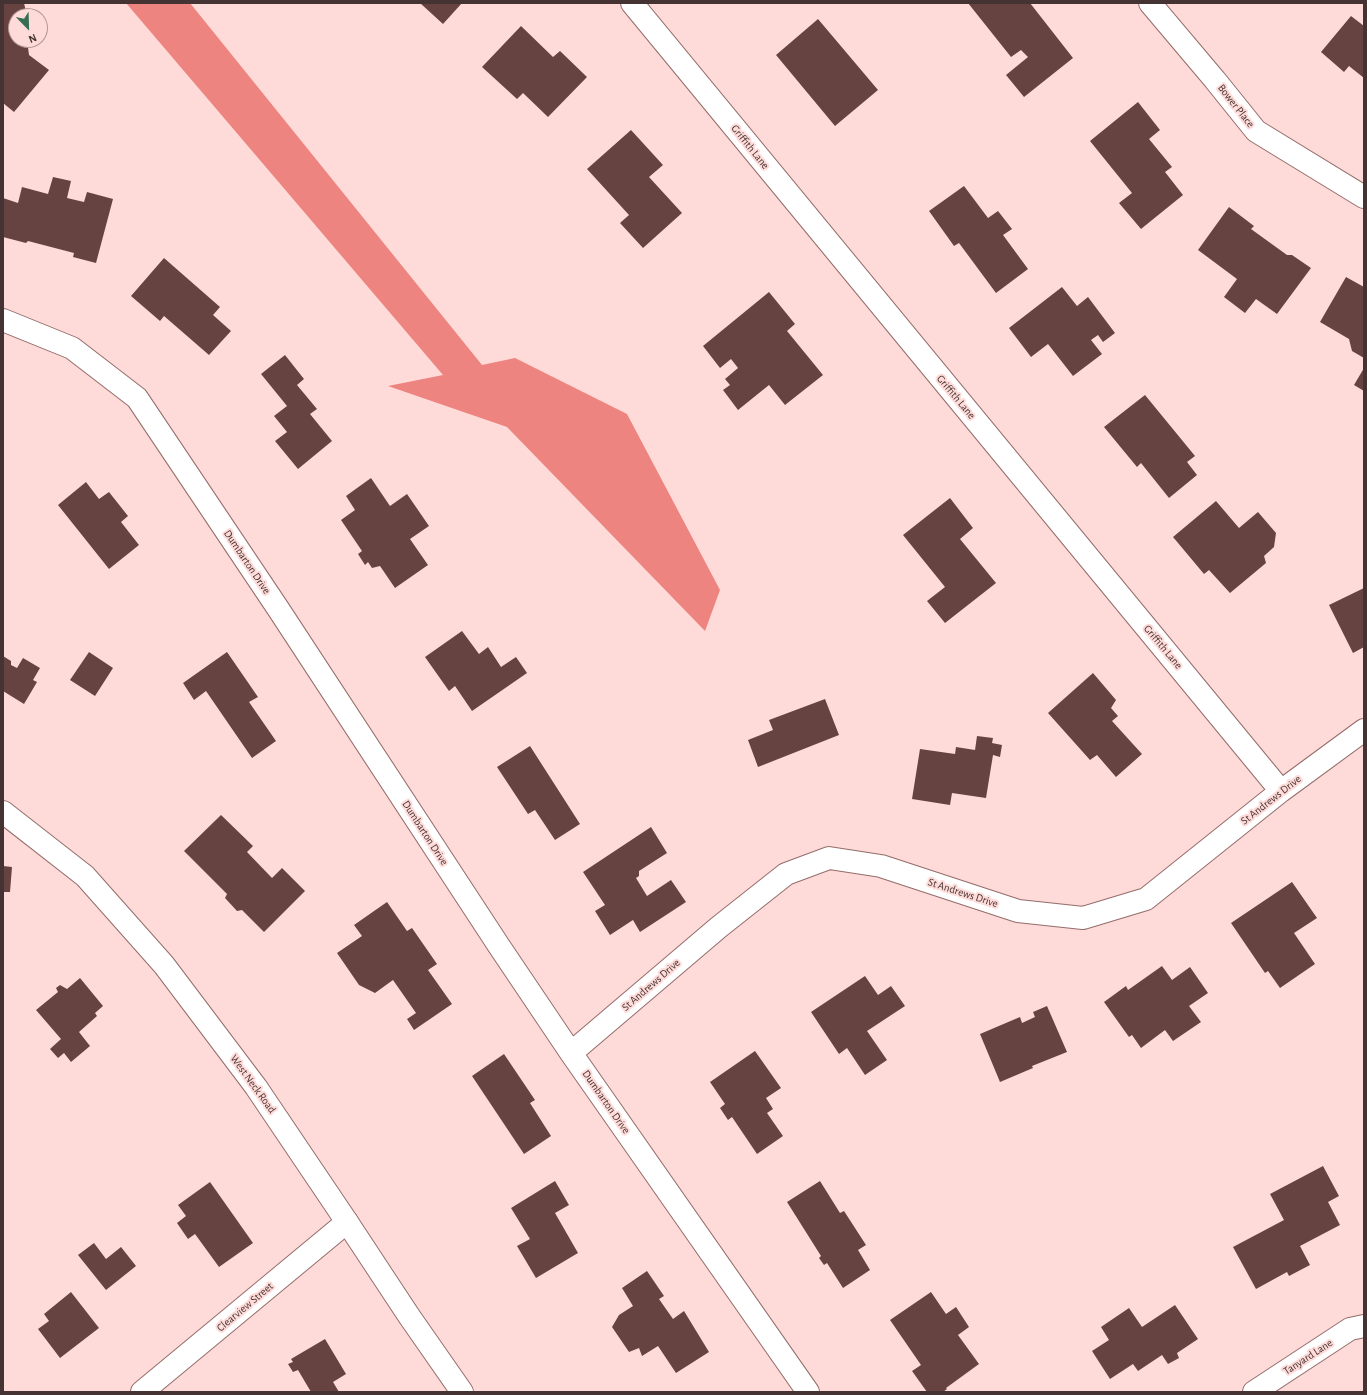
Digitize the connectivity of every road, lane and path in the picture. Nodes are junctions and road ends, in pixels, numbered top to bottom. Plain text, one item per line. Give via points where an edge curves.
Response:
1 (632, 3) edge
2 (1150, 3) edge
3 (1364, 197) edge
4 (3, 320) edge
5 (1364, 730) edge
6 (1282, 791) junction
7 (3, 812) edge
8 (572, 1053) junction
9 (347, 1222) junction
10 (1364, 1326) edge
11 (142, 1392) edge
12 (462, 1392) edge
13 (808, 1392) edge
14 (1254, 1392) edge

1 - 6 street, Griffith Lane
2 - 3 street, Bower Place via 1256,131
4 - 8 street, Dumbarton Drive via 72,348 136,398
5 - 6 street, St Andrews Drive
6 - 8 street, St Andrews Drive via 1146,899 1083,918 1018,911 881,866 829,858 786,874 719,927
7 - 9 street, West Neck Road via 85,876 164,965 256,1087
8 - 13 street, Dumbarton Drive
9 - 11 street, Clearview Street
9 - 12 street, West Neck Road
10 - 14 street, Tanyard Lane via 1350,1329

